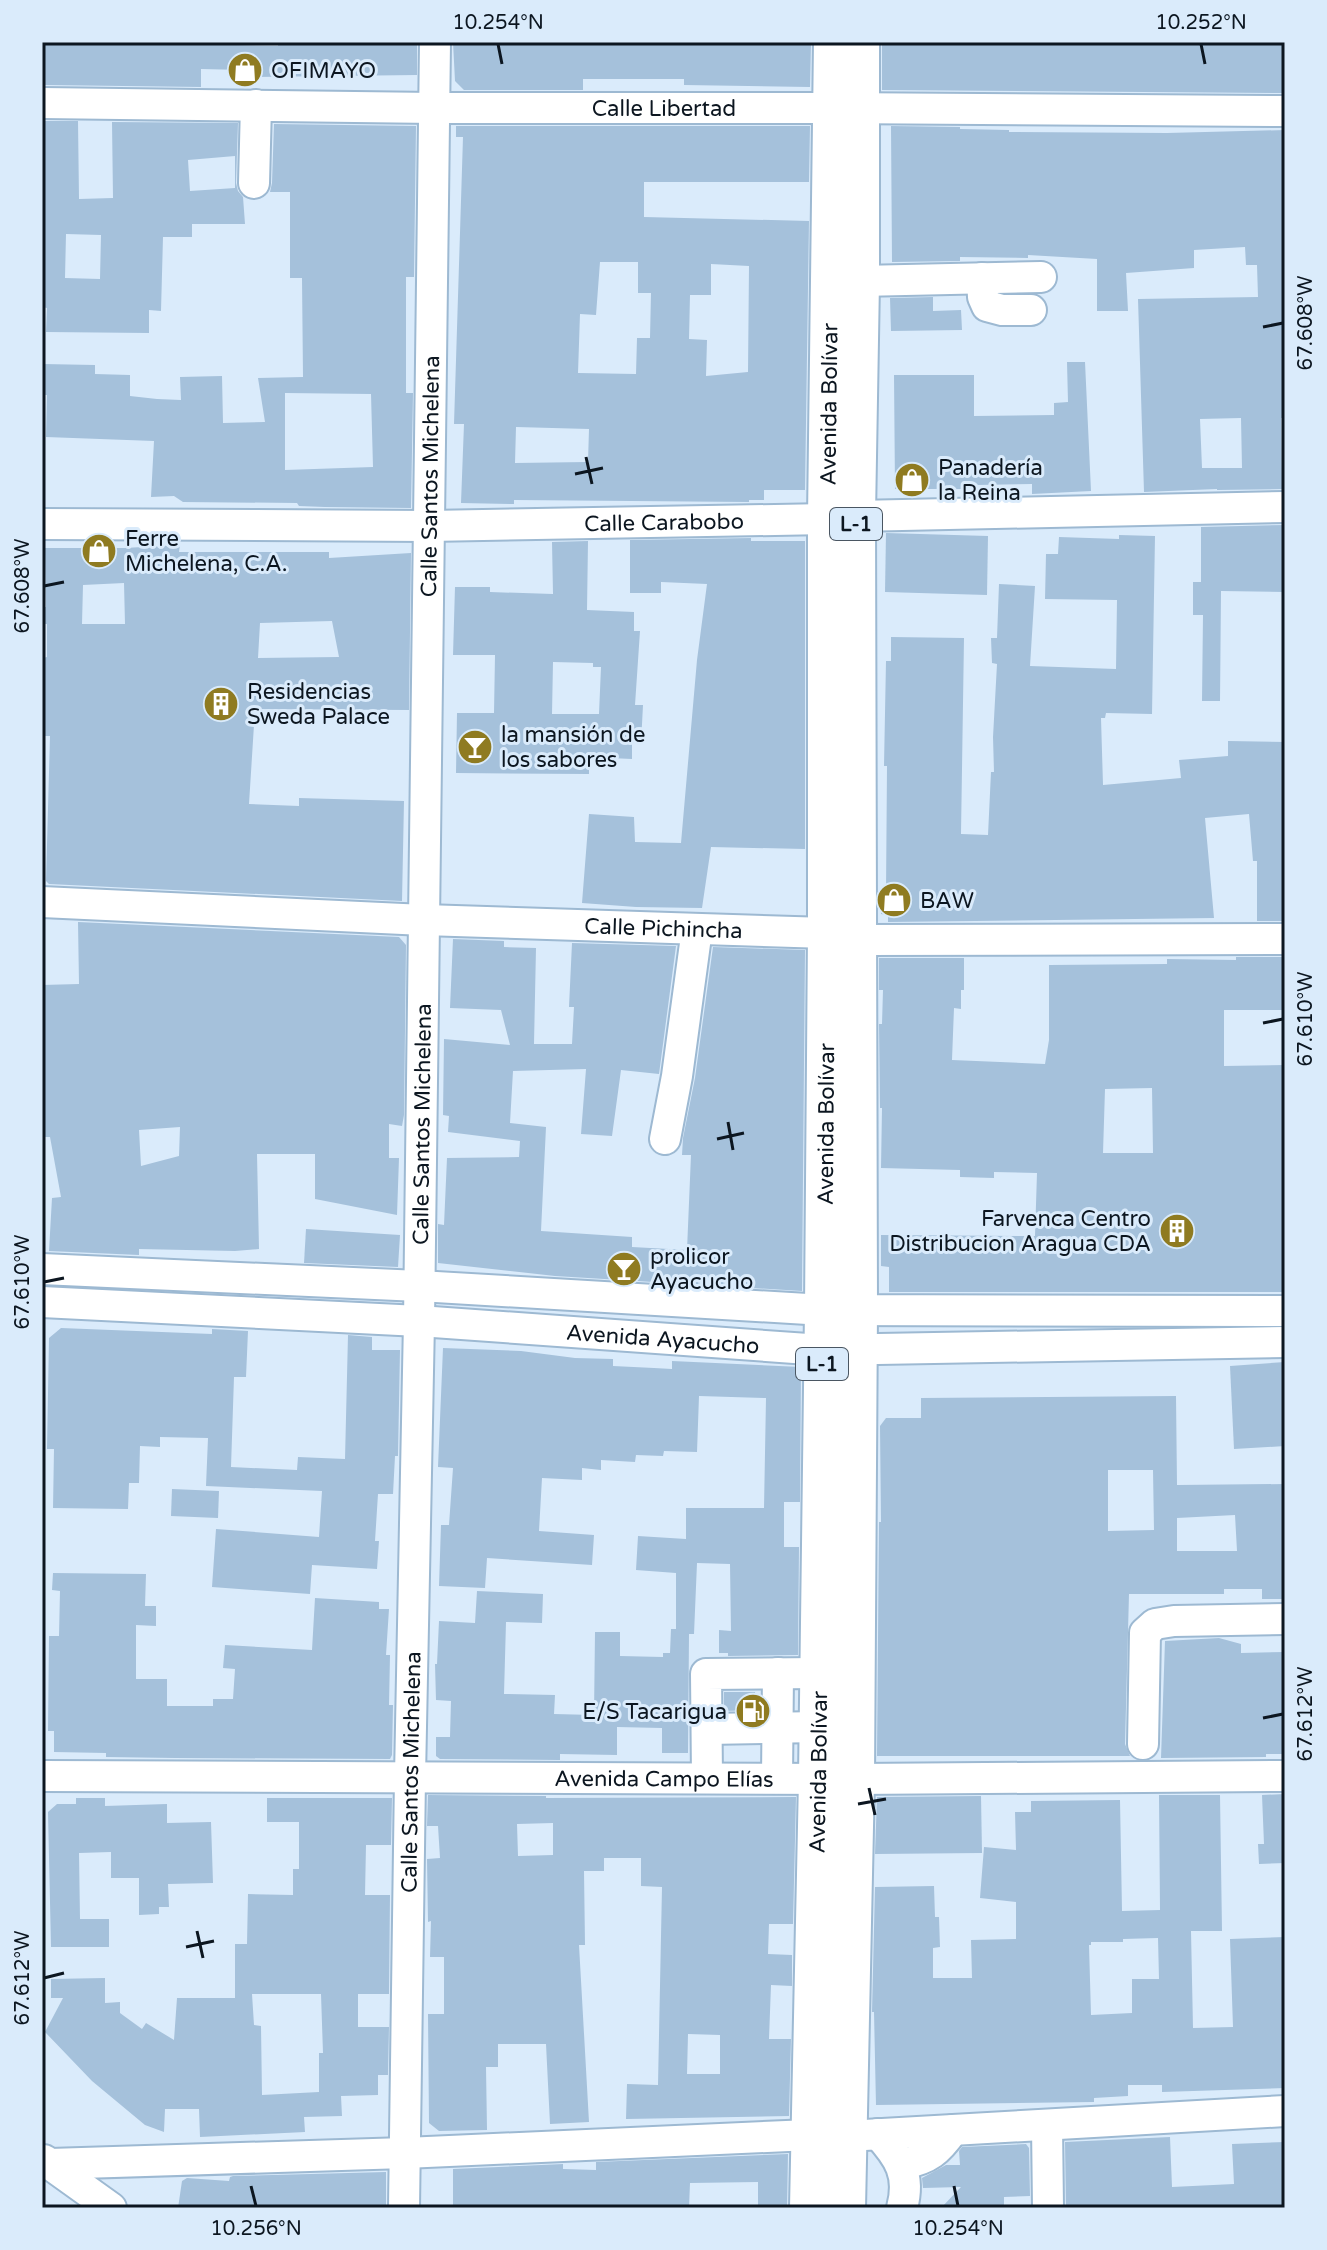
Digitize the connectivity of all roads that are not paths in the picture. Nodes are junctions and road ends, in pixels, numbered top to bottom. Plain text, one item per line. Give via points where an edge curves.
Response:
1 (435, 42) edge
2 (833, 42) edge
3 (860, 42) edge
4 (42, 103) edge
5 (256, 105) junction
6 (435, 108) junction
7 (846, 108) junction
8 (1285, 111) edge
9 (254, 183) dead end
10 (1041, 277) dead end
11 (982, 278) junction
12 (860, 281) junction
13 (1031, 310) dead end
14 (1285, 507) edge
15 (841, 518) junction
16 (42, 524) edge
17 (429, 526) junction
18 (42, 902) edge
19 (424, 920) junction
20 (697, 929) junction
21 (843, 937) junction
22 (1285, 939) edge
23 (665, 1139) dead end
24 (42, 1269) edge
25 (419, 1286) junction
26 (42, 1302) edge
27 (841, 1309) junction
28 (1285, 1311) edge
29 (419, 1321) junction
30 (1285, 1342) edge
31 (840, 1350) junction
32 (1285, 1619) edge
33 (778, 1673) junction
34 (819, 1673) junction
35 (819, 1727) junction
36 (777, 1728) junction
37 (707, 1729) junction
38 (1143, 1744) dead end
39 (42, 1776) edge
40 (1285, 1776) edge
41 (410, 1777) junction
42 (707, 1778) junction
43 (777, 1778) junction
44 (837, 1779) junction
45 (1285, 2111) edge
46 (1047, 2125) junction
47 (953, 2130) junction
48 (810, 2135) junction
49 (862, 2135) junction
50 (405, 2153) junction
51 (46, 2162) edge
52 (903, 2164) junction
53 (111, 2208) edge
54 (404, 2208) edge
55 (809, 2208) edge
56 (846, 2208) edge
57 (902, 2208) edge
58 (1048, 2208) edge

1 - 6 street, Calle Santos Michelena
2 - 7 main road, Avenida Bolívar / L-1
3 - 7 main road, Avenida Bolívar / L-1
4 - 5 street, Calle Libertad
5 - 6 street, Calle Libertad
5 - 9 street
6 - 7 street, Calle Libertad
6 - 17 street, Calle Santos Michelena
7 - 8 street, Calle Libertad
7 - 12 main road, Avenida Bolívar / L-1
7 - 15 main road, Avenida Bolívar / L-1
10 - 11 street
11 - 12 street
11 - 13 street via 987,306
12 - 15 main road, Avenida Bolívar / L-1
14 - 15 street, Calle Carabobo
15 - 17 street, Calle Carabobo
15 - 21 main road, Avenida Bolívar / L-1
16 - 17 street, Calle Carabobo
17 - 19 street, Calle Santos Michelena
18 - 19 street, Calle Pichincha
19 - 20 street, Calle Pichincha
19 - 25 street, Calle Santos Michelena
20 - 21 street, Calle Pichincha
20 - 23 street
21 - 22 street, Calle Pichincha
21 - 27 main road, Avenida Bolívar / L-1
24 - 25 street, Avenida Ayacucho
25 - 27 street, Avenida Ayacucho
25 - 29 street, Calle Santos Michelena
26 - 29 street, Avenida Ayacucho
27 - 28 street, Avenida Ayacucho
27 - 31 main road, Avenida Bolívar / L-1
29 - 31 street, Avenida Ayacucho
29 - 41 street, Calle Santos Michelena
30 - 31 street, Avenida Ayacucho
31 - 34 main road, Avenida Bolívar / L-1
31 - 44 main road, Avenida Bolívar / L-1
32 - 38 street via 1174,1621 1150,1627 1145,1633
33 - 34 street
33 - 36 street
33 - 37 street via 706,1674
34 - 35 main road, Avenida Bolívar / L-1
35 - 36 street
35 - 44 main road, Avenida Bolívar / L-1
36 - 37 street
36 - 43 street
37 - 42 street
39 - 41 street, Avenida Campo Elías
40 - 44 street, Avenida Campo Elías
41 - 42 street, Avenida Campo Elías
41 - 50 street, Calle Santos Michelena
42 - 43 street, Avenida Campo Elías
43 - 44 street, Avenida Campo Elías
44 - 48 main road, Avenida Bolívar / L-1
44 - 49 main road, Avenida Bolívar / L-1
45 - 46 street
46 - 47 street
46 - 58 street
47 - 49 street
47 - 52 street via 926,2158
48 - 49 street
48 - 50 street
48 - 55 main road, Avenida Bolívar / L-1
49 - 52 street
49 - 56 main road, Avenida Bolívar / L-1
50 - 51 street
50 - 54 street, Calle Santos Michelena
51 - 53 street
52 - 57 street

